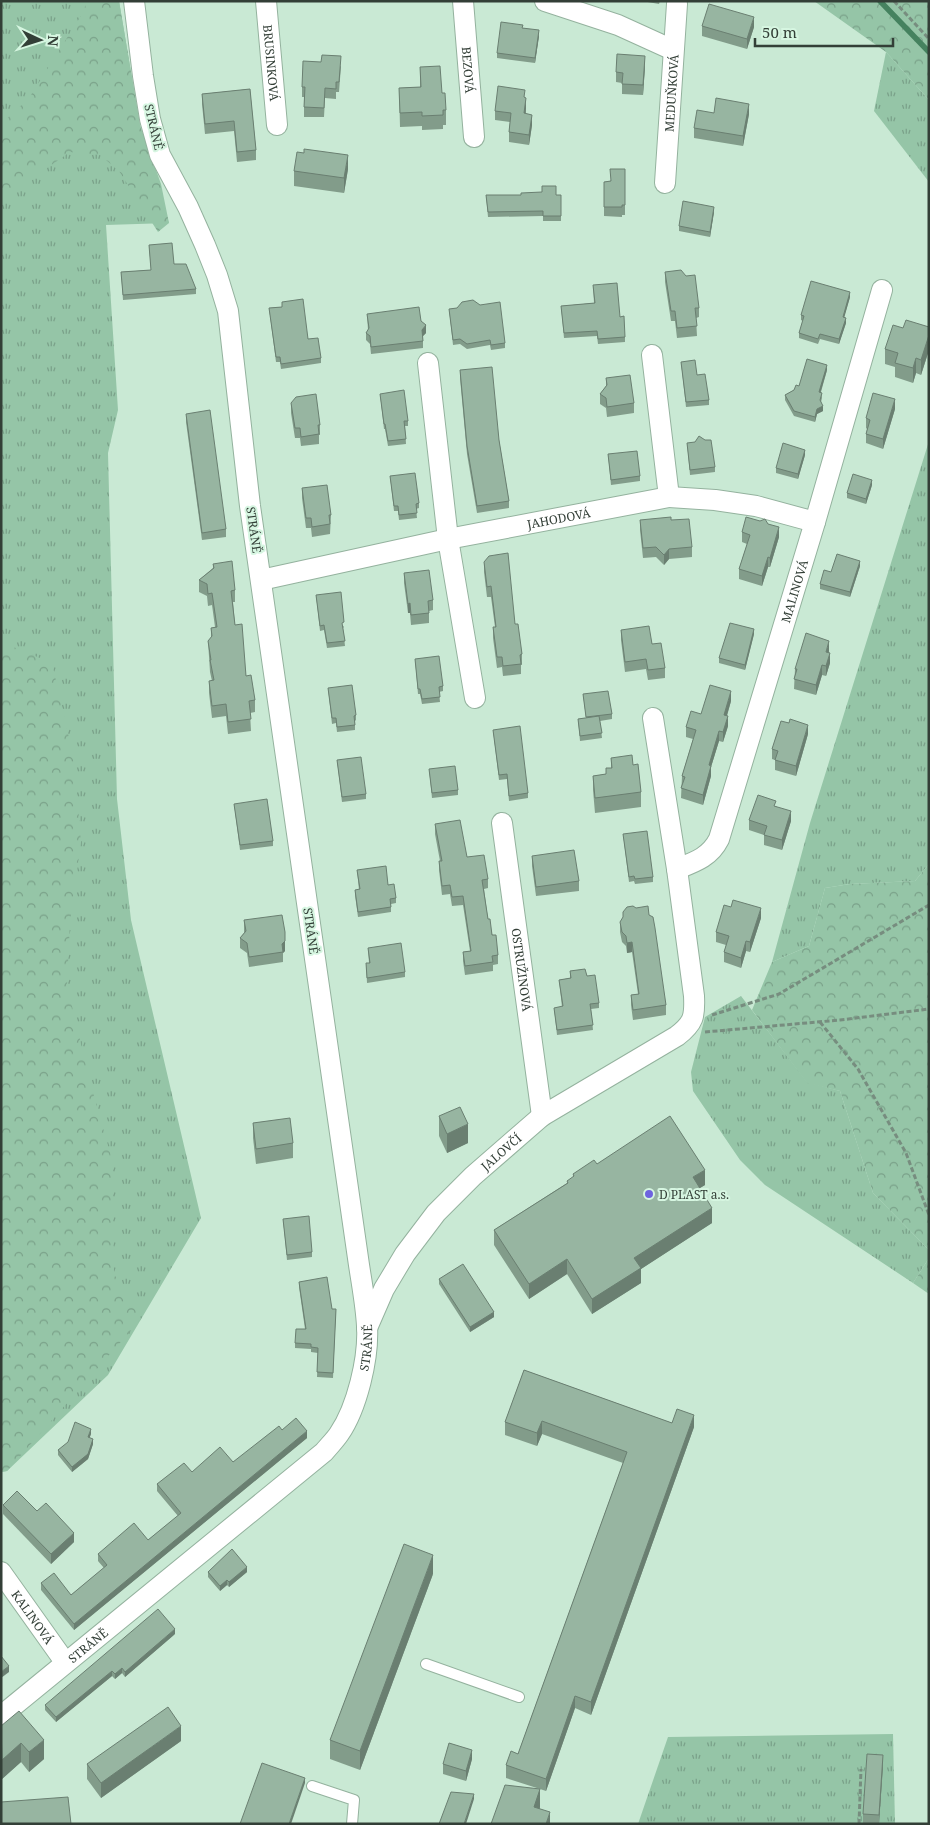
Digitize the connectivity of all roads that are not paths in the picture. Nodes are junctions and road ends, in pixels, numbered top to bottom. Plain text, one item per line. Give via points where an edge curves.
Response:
1 (134, 1) edge
2 (266, 1) edge
3 (462, 1) edge
4 (545, 1) edge
5 (677, 4) dead end
6 (673, 50) junction
7 (277, 125) dead end
8 (474, 137) dead end
9 (665, 183) dead end
10 (882, 290) dead end
11 (652, 355) dead end
12 (428, 363) dead end
13 (669, 497) junction
14 (815, 522) junction
15 (448, 539) junction
16 (261, 580) junction
17 (475, 698) dead end
18 (652, 718) dead end
19 (502, 823) dead end
20 (677, 869) junction
21 (542, 1116) junction
22 (367, 1328) junction
23 (1, 1572) edge
24 (66, 1662) junction
25 (426, 1664) dead end
26 (519, 1697) dead end
27 (1, 1716) edge
28 (312, 1786) dead end
29 (352, 1824) edge

1 - 16 street, STRÁNĚ via 147,102 160,155 205,245 228,311
2 - 7 street, BRUSINKOVÁ
3 - 8 street, BEZOVÁ
4 - 6 street via 618,25
5 - 6 street, MEDUŇKOVÁ
6 - 9 street, MEDUŇKOVÁ
10 - 14 street, MALINOVÁ
11 - 13 street
12 - 15 street
13 - 14 street, JAHODOVÁ via 756,506
13 - 15 street, JAHODOVÁ
14 - 20 street, MALINOVÁ via 719,839 706,856
15 - 16 street, JAHODOVÁ
15 - 17 street
16 - 22 street, STRÁNĚ
18 - 20 street
19 - 21 street, OSTRUŽINOVÁ
20 - 21 street, JALOVČÍ via 694,996 695,1010 689,1025 678,1036
21 - 22 street, JALOVČÍ via 436,1213 384,1289
22 - 24 street, STRÁNĚ via 360,1379 351,1413 324,1452
23 - 24 street, KALINOVÁ
24 - 27 street, STRÁNĚ
25 - 26 lane
28 - 29 lane via 354,1800

